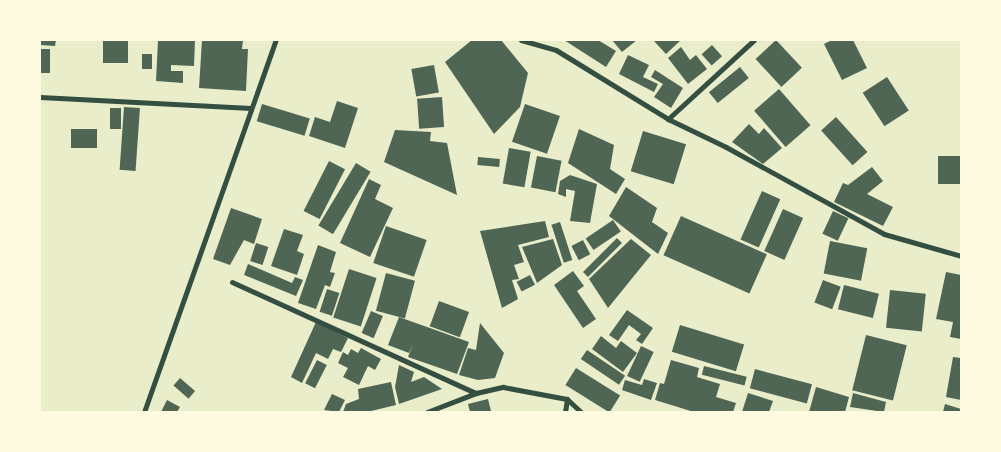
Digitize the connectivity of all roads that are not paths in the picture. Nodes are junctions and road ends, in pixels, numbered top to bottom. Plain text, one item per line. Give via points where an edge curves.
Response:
1 (276, 40) edge
2 (521, 40) edge
3 (754, 40) edge
4 (40, 97) edge
5 (251, 108) junction
6 (668, 119) junction
7 (961, 256) edge
8 (232, 282) dead end
9 (476, 393) junction
10 (567, 399) junction
11 (144, 412) edge
12 (427, 412) edge
13 (565, 412) edge
14 (581, 412) edge

1 - 5 street
2 - 6 street via 556,50
3 - 6 street
4 - 5 street
5 - 11 street
6 - 7 street via 726,147 884,234
8 - 9 street
9 - 10 street via 503,386
9 - 12 street
10 - 13 street
10 - 14 street

